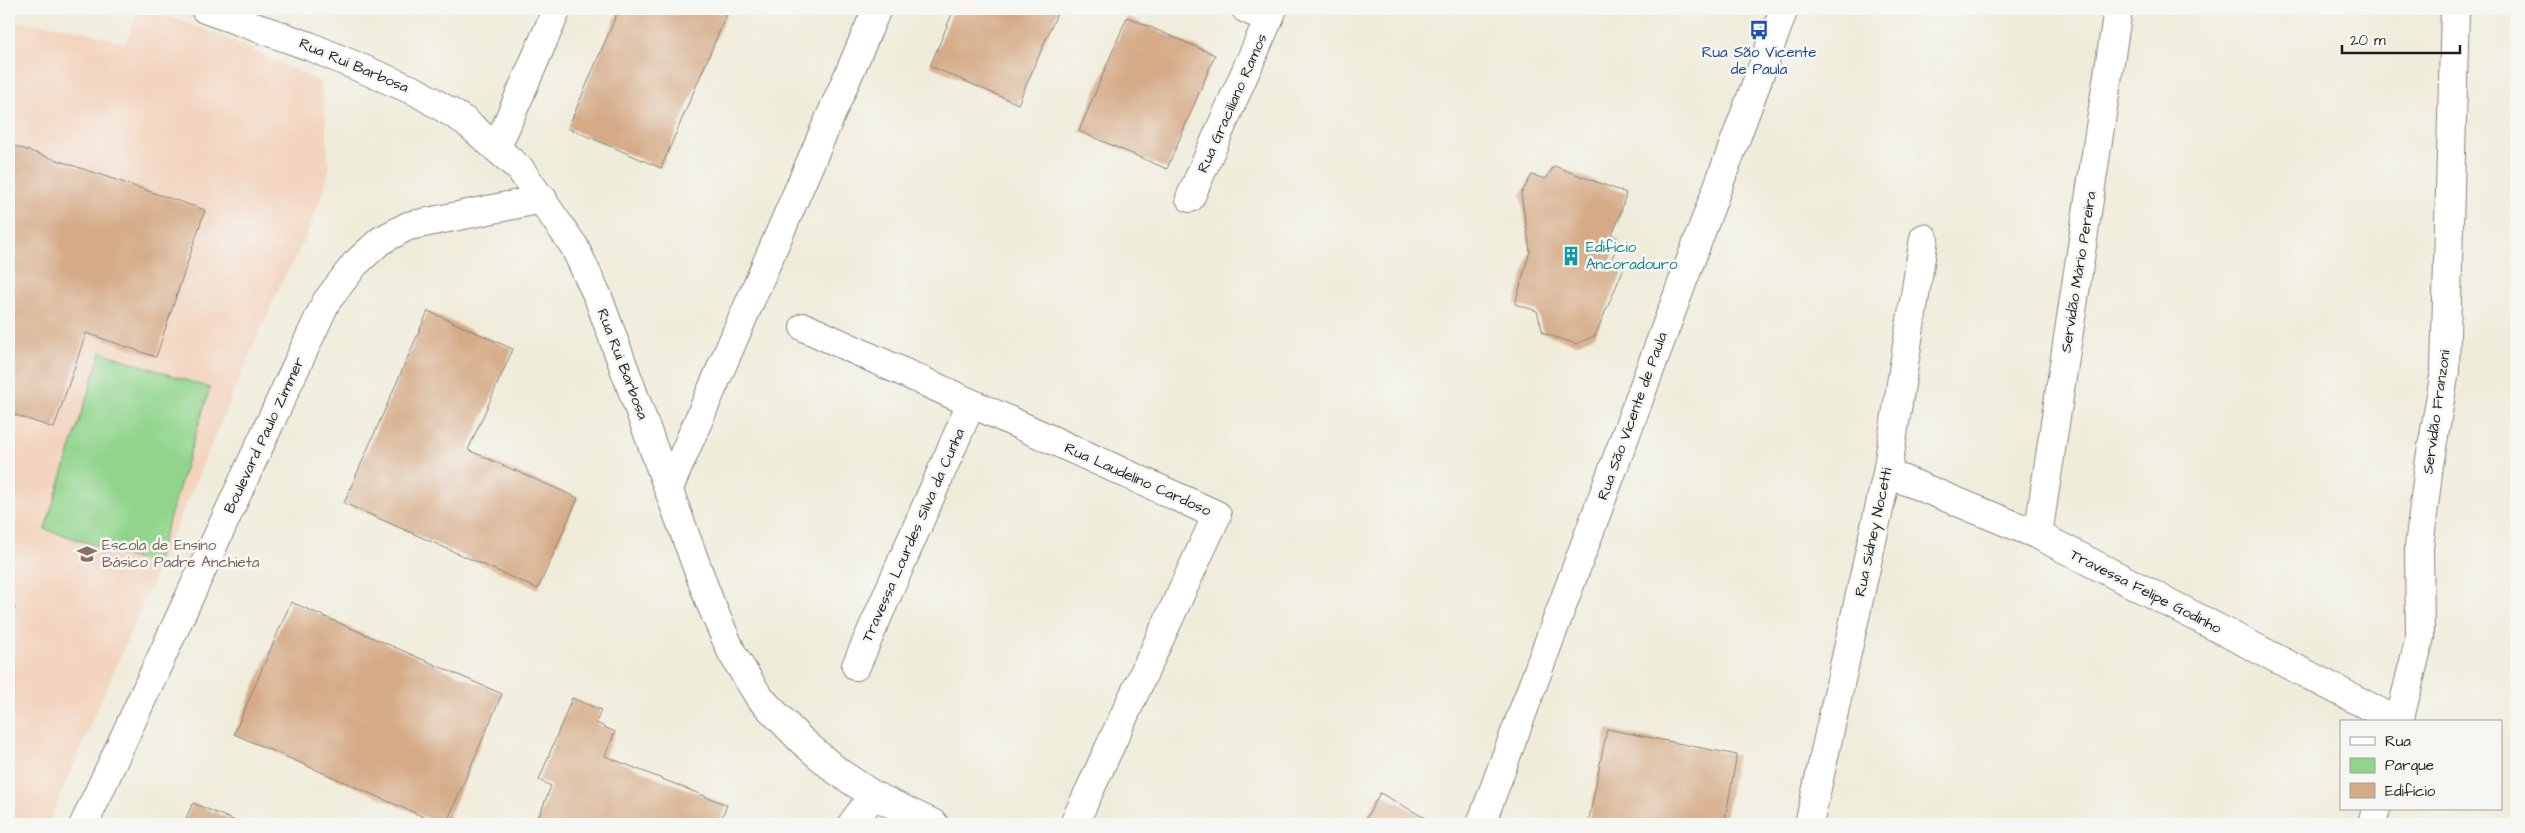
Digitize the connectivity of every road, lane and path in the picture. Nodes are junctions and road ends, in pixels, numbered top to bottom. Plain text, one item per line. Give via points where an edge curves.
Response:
1 (205, 9) edge
2 (557, 9) edge
3 (877, 9) edge
4 (1784, 9) edge
5 (2118, 9) edge
6 (2454, 9) edge
7 (1263, 12) edge
8 (243, 14) edge
9 (497, 147) junction
10 (1190, 198) dead end
11 (543, 199) junction
12 (1924, 238) dead end
13 (804, 327) dead end
14 (971, 404) junction
15 (1887, 474) junction
16 (669, 488) junction
17 (2038, 536) junction
18 (856, 666) dead end
19 (2395, 720) edge
20 (2399, 720) edge
21 (873, 795) junction
22 (2376, 810) edge
23 (84, 824) edge
24 (852, 824) edge
25 (934, 824) edge
26 (1074, 824) edge
27 (1481, 824) edge
28 (1808, 824) edge
29 (2372, 824) edge

1 - 8 street, Rua Rui Barbosa
2 - 9 street
3 - 16 street
4 - 27 street, Rua São Vicente de Paula
5 - 17 street, Servidão Mário Pereira
6 - 20 street, Servidão Franzoni via 2444,371 2419,547 2420,636
7 - 10 street, Rua Graciliano Ramos
8 - 9 street, Rua Rui Barbosa via 417,92
9 - 11 street, Rua Rui Barbosa via 520,169
11 - 16 street, Rua Rui Barbosa via 574,246 598,298
11 - 23 street, Boulevard Paulo Zimmer via 408,226 380,241 355,264 326,302
12 - 15 street, Rua Sidney Nocetti
13 - 14 street, Rua Laudelino Cardoso
14 - 18 street, Travessa Lourdes Silva da Cunha
14 - 26 street, Rua Laudelino Cardoso via 1217,515
15 - 17 street, Travessa Felipe Godinho
15 - 28 street, Rua Sidney Nocetti
16 - 21 street, Rua Rui Barbosa via 732,654 760,697 802,741 837,771
17 - 19 street, Travessa Felipe Godinho
21 - 24 street
21 - 25 street, Rua Rui Barbosa
22 - 29 street

